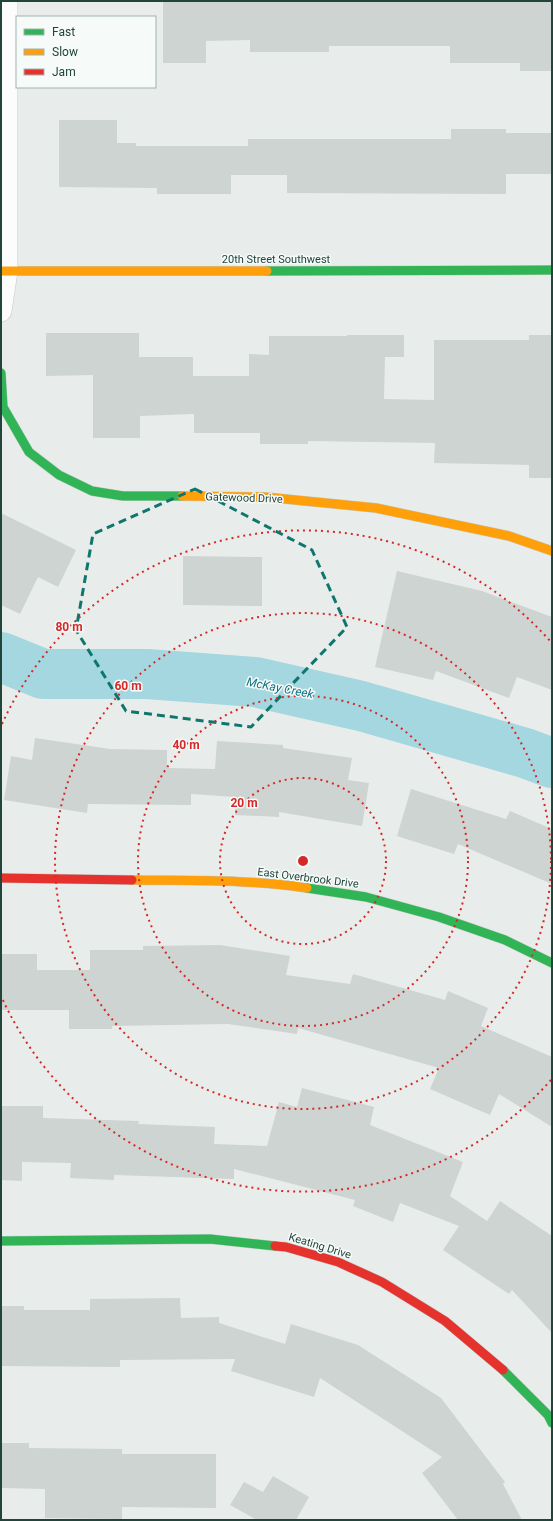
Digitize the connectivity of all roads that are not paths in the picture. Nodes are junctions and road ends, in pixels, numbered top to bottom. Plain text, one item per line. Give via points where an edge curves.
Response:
1 (8, 1) edge
2 (552, 270) edge
3 (4, 271) edge
4 (1, 311) edge
5 (1, 373) edge
6 (552, 551) edge
7 (1, 878) edge
8 (552, 963) edge
9 (1, 1241) edge
10 (552, 1423) edge

1 - 3 street
2 - 3 street, 20th Street Southwest
3 - 4 street
5 - 6 street, Gatewood Drive via 3,407 29,452 59,475 92,491 123,496 265,497 376,508 509,536
7 - 8 street, East Overbrook Drive via 289,885 366,897 439,917 505,940
9 - 10 street, Keating Drive via 210,1239 286,1247 338,1262 382,1282 445,1321 509,1375 548,1415

